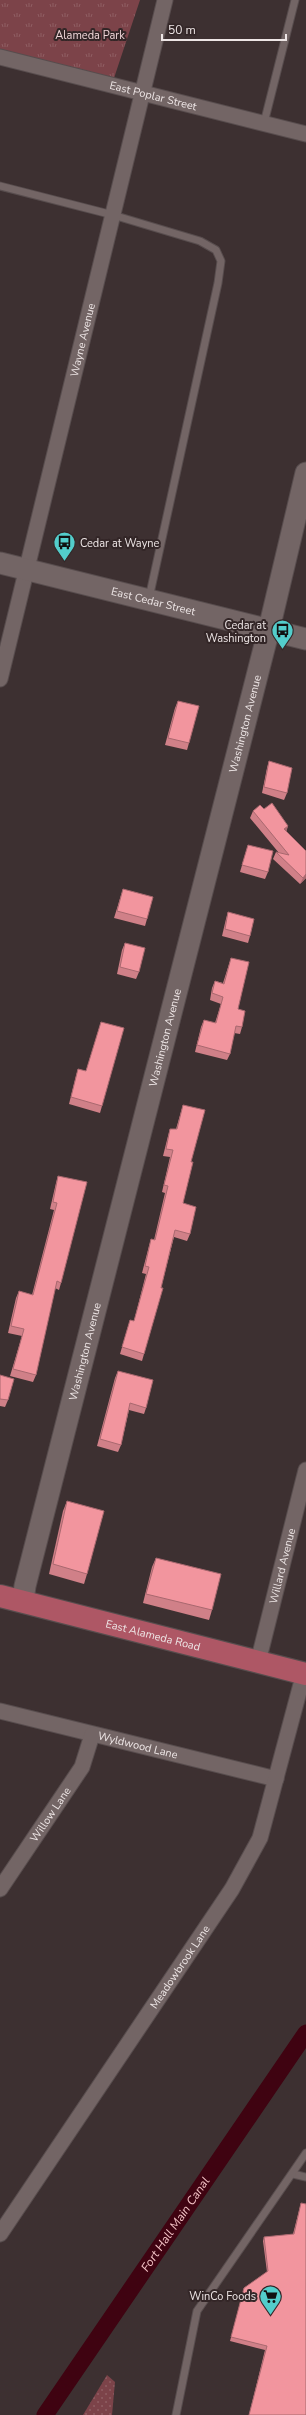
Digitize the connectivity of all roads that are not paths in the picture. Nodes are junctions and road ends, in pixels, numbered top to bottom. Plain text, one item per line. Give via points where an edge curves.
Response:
1 (165, 0) edge
2 (295, 0) edge
3 (0, 57) edge
4 (142, 91) junction
5 (264, 123) junction
6 (306, 134) edge
7 (0, 186) edge
8 (113, 215) junction
9 (306, 473) edge
10 (0, 563) edge
11 (28, 570) junction
12 (148, 600) junction
13 (268, 629) junction
14 (306, 639) edge
15 (0, 679) edge
16 (306, 1470) edge
17 (0, 1596) edge
18 (23, 1601) junction
19 (258, 1662) junction
20 (305, 1674) edge
21 (0, 1711) edge
22 (92, 1735) junction
23 (276, 1779) junction
24 (0, 1889) edge
25 (306, 2153) edge
26 (293, 2174) junction
27 (306, 2177) edge
28 (0, 2234) edge
29 (176, 2415) edge

1 - 4 street, Wayne Avenue
2 - 5 lane
3 - 4 street, East Poplar Street
4 - 5 street, East Poplar Street
4 - 8 street, Wayne Avenue
5 - 6 street, East Poplar Street
7 - 8 lane
8 - 11 street, Wayne Avenue
8 - 12 lane via 200,241 216,250 221,261
9 - 13 street, Washington Avenue
10 - 11 street, East Cedar Street
11 - 12 street, East Cedar Street
11 - 15 street, Wayne Avenue
12 - 13 street, East Cedar Street
13 - 14 street, East Cedar Street
13 - 18 street, Washington Avenue via 28,1570
16 - 19 street, Willard Avenue
17 - 18 main road, East Alameda Road
18 - 19 main road, East Alameda Road
19 - 20 main road, East Alameda Road
20 - 23 street, Meadowbrook Lane
21 - 22 street, Wyldwood Lane
22 - 23 street, Wyldwood Lane
22 - 24 street, Willow Lane via 82,1767
23 - 28 street, Meadowbrook Lane via 260,1838 232,1889
25 - 26 lane
26 - 27 lane
26 - 29 lane via 197,2311

